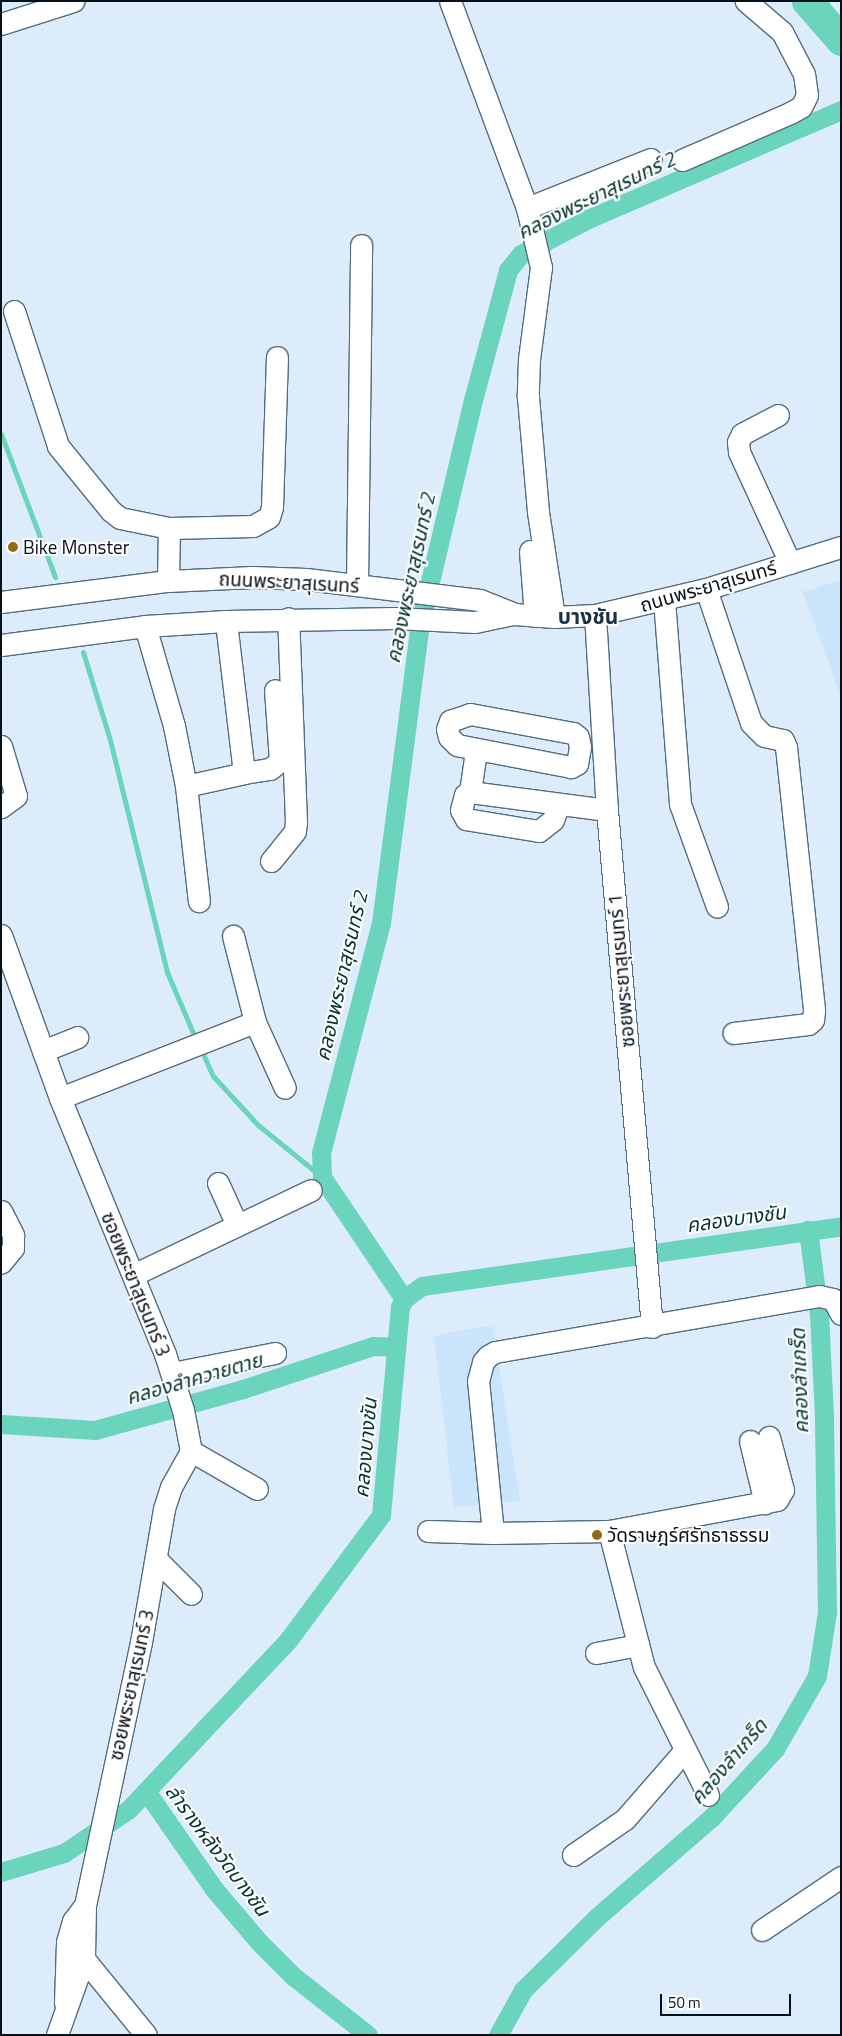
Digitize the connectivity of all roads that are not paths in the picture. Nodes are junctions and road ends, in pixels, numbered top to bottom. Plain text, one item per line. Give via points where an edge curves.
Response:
1 (73, 1) edge
2 (450, 1) edge
3 (746, 1) edge
4 (48, 5) edge
5 (1, 24) edge
6 (651, 159) dead end
7 (682, 160) dead end
8 (527, 208) junction
9 (361, 245) dead end
10 (14, 311) dead end
11 (277, 358) dead end
12 (778, 415) dead end
13 (169, 528) junction
14 (841, 547) edge
15 (790, 562) junction
16 (168, 581) junction
17 (357, 585) junction
18 (706, 589) junction
19 (664, 600) junction
20 (1, 602) edge
21 (514, 614) junction
22 (595, 615) junction
23 (544, 616) junction
24 (288, 618) junction
25 (226, 621) junction
26 (145, 626) junction
27 (1, 645) edge
28 (276, 690) dead end
29 (1, 746) edge
30 (476, 751) junction
31 (244, 773) junction
32 (186, 786) junction
33 (470, 792) junction
34 (559, 804) junction
35 (1, 807) edge
36 (607, 810) junction
37 (271, 861) dead end
38 (199, 901) dead end
39 (717, 907) dead end
40 (1, 935) edge
41 (233, 936) dead end
42 (255, 1022) junction
43 (734, 1033) dead end
44 (77, 1037) dead end
45 (43, 1051) junction
46 (286, 1088) dead end
47 (60, 1098) junction
48 (218, 1183) dead end
49 (311, 1190) dead end
50 (1, 1211) edge
51 (237, 1225) junction
52 (1, 1263) edge
53 (133, 1275) junction
54 (841, 1314) edge
55 (652, 1327) junction
56 (275, 1353) dead end
57 (173, 1377) junction
58 (760, 1439) dead end
59 (191, 1445) junction
60 (257, 1489) dead end
61 (609, 1530) junction
62 (428, 1531) dead end
63 (493, 1533) junction
64 (157, 1560) junction
65 (191, 1594) dead end
66 (638, 1645) junction
67 (596, 1653) dead end
68 (685, 1750) junction
69 (708, 1795) dead end
70 (573, 1855) dead end
71 (841, 1877) edge
72 (85, 1905) junction
73 (762, 1930) dead end
74 (84, 1959) junction
75 (65, 2007) junction
76 (57, 2035) edge
77 (146, 2035) edge

1 - 4 street
2 - 8 street
3 - 7 street via 782,32 804,74 807,95 801,107 790,113
4 - 5 street
6 - 8 street
8 - 23 street via 541,267 529,359 528,397
9 - 17 street
10 - 13 street via 58,446 67,460 120,518
11 - 13 street via 269,518 253,526
12 - 15 street via 742,434 738,442 739,452
13 - 16 street
14 - 15 street, ถนนพระยาสุเรนทร์
15 - 18 street, ถนนพระยาสุเรนทร์
16 - 17 street, ถนนพระยาสุเรนทร์ via 252,576
16 - 20 street, ถนนพระยาสุเรนทร์
17 - 21 street, ถนนพระยาสุเรนทร์ via 480,600
18 - 19 street, ถนนพระยาสุเรนทร์
18 - 43 street via 750,723 764,736 782,740 786,747 814,1011 813,1020 808,1024
19 - 22 street, ถนนพระยาสุเรนทร์
19 - 39 street via 680,804
21 - 23 street, ถนนพระยาสุเรนทร์
21 - 24 street, ถนนพระยาสุเรนทร์ via 475,622
22 - 23 street, ถนนพระยาสุเรนทร์
22 - 36 street, ซอยพระยาสุเรนทร์ 1
24 - 25 street, ถนนพระยาสุเรนทร์
24 - 37 street via 296,822 295,831
25 - 26 street, ถนนพระยาสุเรนทร์
25 - 31 street
26 - 27 street, ถนนพระยาสุเรนทร์
26 - 32 street via 174,726
28 - 31 street via 280,761 270,770
29 - 35 street via 16,796
30 - 30 street via 457,745 449,737 447,729 457,716 470,714 572,732 578,737 580,756 577,764 570,767
30 - 33 street
31 - 32 street
32 - 38 street
33 - 34 street
33 - 34 street via 465,795 461,810 466,819 522,831 547,827
34 - 36 street
36 - 55 street, ซอยพระยาสุเรนทร์ 1
40 - 45 street, ซอยพระยาสุเรนทร์ 3
41 - 42 street
42 - 46 street
42 - 47 street
44 - 45 street
45 - 47 street, ซอยพระยาสุเรนทร์ 3
47 - 53 street, ซอยพระยาสุเรนทร์ 3
48 - 51 street
49 - 51 street
50 - 52 street via 13,1235 13,1248
51 - 53 street
53 - 57 street, ซอยพระยาสุเรนทร์ 3
54 - 55 street via 833,1299 820,1296
55 - 63 street via 494,1352 483,1362 478,1381
56 - 57 street
57 - 59 street, ซอยพระยาสุเรนทร์ 3
58 - 61 street via 765,1503
59 - 60 street
59 - 64 street, ซอยพระยาสุเรนทร์ 3 via 164,1509
61 - 63 street
61 - 66 street
62 - 63 street
64 - 65 street
64 - 72 street, ซอยพระยาสุเรนทร์ 3
66 - 67 street
66 - 68 street via 644,1667
68 - 69 street
68 - 70 street via 625,1819
71 - 73 street
72 - 74 street
72 - 75 street via 73,1921 67,1942
74 - 75 street
74 - 77 street
75 - 76 street

